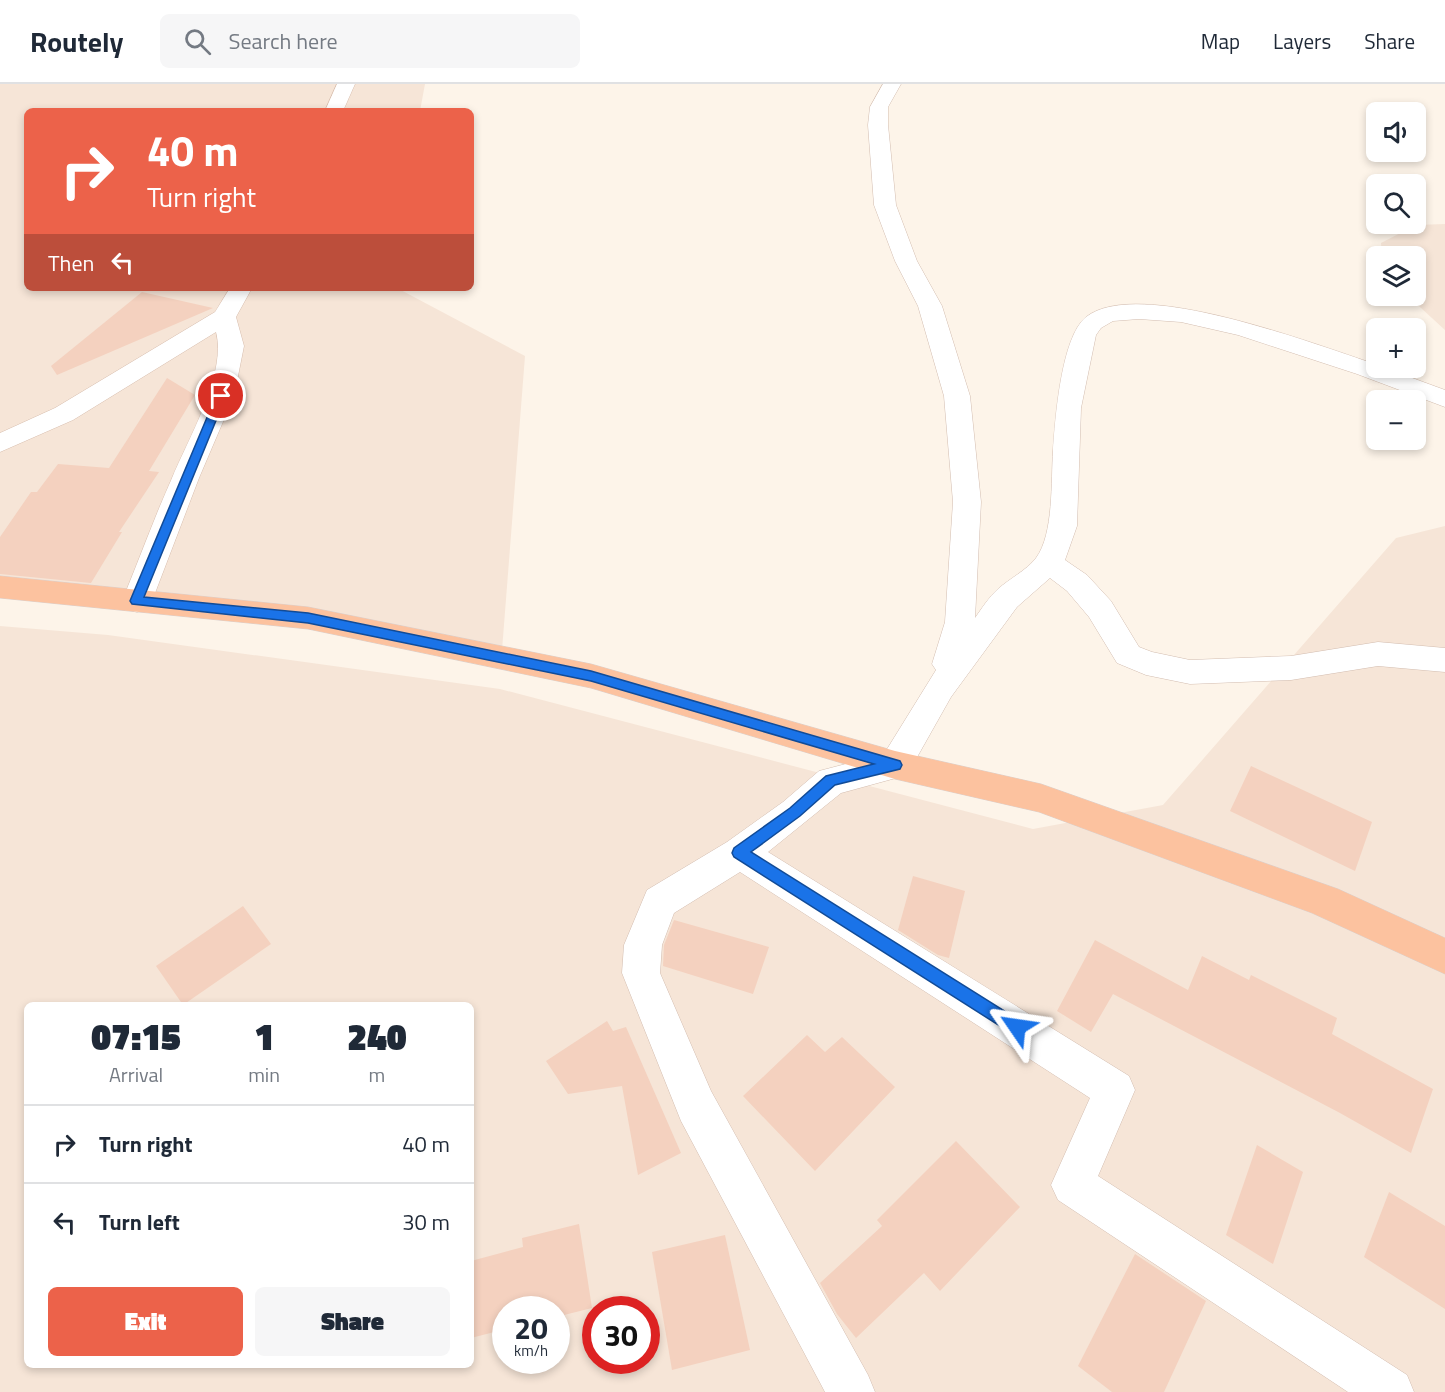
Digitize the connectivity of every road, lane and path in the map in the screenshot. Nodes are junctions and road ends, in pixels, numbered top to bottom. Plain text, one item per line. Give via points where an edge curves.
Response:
1 (346, 84) edge
2 (892, 84) edge
3 (335, 108) edge
4 (239, 291) edge
5 (224, 317) junction
6 (1445, 399) edge
7 (0, 443) edge
8 (1049, 563) junction
9 (0, 587) edge
10 (137, 601) junction
11 (1445, 660) edge
12 (940, 688) junction
13 (895, 765) junction
14 (740, 853) junction
15 (1445, 956) edge
16 (851, 1392) edge
17 (1390, 1392) edge

1 - 3 street
2 - 12 street via 879,107 885,205 906,261 930,306 957,396 968,502 960,622
4 - 5 street
5 - 7 street via 64,414
5 - 10 street via 232,346 221,396
6 - 8 street via 1245,330 1181,315 1108,314 1093,322 1084,335 1068,408 1064,526
8 - 11 street via 1077,583 1100,609 1128,655 1146,663 1190,672 1291,668 1378,654
8 - 12 street via 1006,599
9 - 10 highway
10 - 13 highway via 308,618 591,676
12 - 13 street
13 - 14 street via 831,781
13 - 15 highway via 1041,798 1325,901
14 - 16 street via 660,902 643,945 641,973 696,1106
14 - 17 street via 1115,1090 1073,1185

